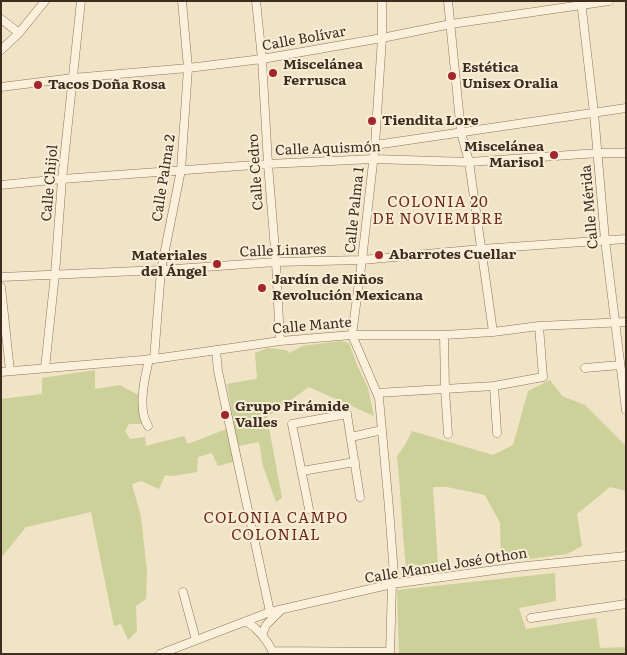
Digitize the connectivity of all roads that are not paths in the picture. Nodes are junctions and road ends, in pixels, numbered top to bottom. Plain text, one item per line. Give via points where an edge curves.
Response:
1 (45, 1) edge
2 (81, 1) edge
3 (182, 1) edge
4 (256, 1) edge
5 (382, 1) edge
6 (448, 1) edge
7 (609, 1) edge
8 (581, 3) edge
9 (1, 20) edge
10 (451, 24) junction
11 (19, 33) junction
12 (382, 38) junction
13 (1, 50) edge
14 (262, 59) junction
15 (188, 68) junction
16 (73, 78) junction
17 (1, 87) edge
18 (626, 108) edge
19 (594, 113) junction
20 (461, 132) junction
21 (375, 145) junction
22 (626, 153) edge
23 (598, 154) junction
24 (373, 159) junction
25 (469, 162) junction
26 (268, 164) junction
27 (181, 170) junction
28 (62, 179) junction
29 (1, 185) edge
30 (626, 239) edge
31 (605, 240) junction
32 (481, 249) junction
33 (362, 260) junction
34 (276, 262) junction
35 (161, 270) junction
36 (55, 274) junction
37 (1, 277) edge
38 (1, 287) edge
39 (615, 322) junction
40 (626, 322) edge
41 (539, 326) junction
42 (493, 332) junction
43 (352, 335) junction
44 (444, 335) junction
45 (280, 341) junction
46 (216, 350) junction
47 (152, 359) junction
48 (620, 365) junction
49 (45, 368) junction
50 (585, 368) dead end
51 (5, 371) edge
52 (494, 386) junction
53 (445, 389) junction
54 (377, 394) junction
55 (626, 410) edge
56 (148, 426) dead end
57 (382, 430) junction
58 (448, 434) dead end
59 (497, 434) dead end
60 (351, 437) junction
61 (355, 462) junction
62 (302, 471) junction
63 (360, 497) dead end
64 (309, 509) dead end
65 (626, 556) edge
66 (392, 584) junction
67 (182, 592) dead end
68 (626, 604) edge
69 (282, 610) junction
70 (270, 612) junction
71 (530, 618) dead end
72 (246, 621) junction
73 (262, 635) junction
74 (196, 640) junction
75 (273, 652) edge
76 (390, 653) edge
77 (160, 654) edge

1 - 11 street
2 - 16 street, Calle Chijol
3 - 15 street, Calle Palma 2
4 - 14 street, Calle Cedro
5 - 12 street, Calle Palma 1
6 - 10 street
7 - 8 street, Calle Bolívar
8 - 10 street, Calle Bolívar
8 - 19 street, Calle Mérida
9 - 11 street
10 - 12 street, Calle Bolívar
10 - 20 street
11 - 13 street
12 - 14 street, Calle Bolívar
12 - 21 street, Calle Palma 1
14 - 15 street, Calle Bolívar
14 - 26 street, Calle Cedro
15 - 16 street, Calle Bolívar
15 - 27 street, Calle Palma 2
16 - 17 street, Calle Bolívar
16 - 28 street, Calle Chijol
18 - 19 street
19 - 20 street
19 - 23 street, Calle Mérida
20 - 21 street
20 - 25 street
21 - 24 street, Calle Palma 1
22 - 23 street, Calle Aquismón
23 - 25 street, Calle Aquismón
23 - 31 street, Calle Mérida
24 - 25 street, Calle Aquismón
24 - 26 street, Calle Aquismón
24 - 33 street, Calle Palma 1
25 - 32 street
26 - 27 street, Calle Aquismón
26 - 34 street, Calle Cedro
27 - 28 street, Calle Aquismón
27 - 35 street, Calle Palma 2
28 - 29 street, Calle Aquismón
28 - 36 street, Calle Chijol
30 - 31 street, Calle Linares
31 - 32 street, Calle Linares
31 - 39 street, Calle Mérida
32 - 33 street, Calle Linares
32 - 42 street
33 - 34 street, Calle Linares
33 - 43 street, Calle Palma 1
34 - 35 street, Calle Linares
34 - 45 street, Calle Cedro
35 - 36 street, Calle Linares
35 - 47 street, Calle Palma 2
36 - 37 street, Calle Linares
36 - 49 street, Calle Chijol
38 - 51 street
39 - 40 street, Calle Mante
39 - 41 street, Calle Mante
39 - 48 street, Calle Mérida
41 - 42 street, Calle Mante
41 - 52 street via 543,377
42 - 44 street, Calle Mante
43 - 44 street, Calle Mante
43 - 45 street, Calle Mante
43 - 54 street
44 - 53 street
45 - 46 street, Calle Mante
46 - 47 street, Calle Mante
46 - 70 street
47 - 49 street, Calle Mante
47 - 56 street, Calle Palma 2 via 143,397 144,420
48 - 50 street
48 - 55 street, Calle Mérida
49 - 51 street, Calle Mante
52 - 53 street
52 - 59 street
53 - 54 street
53 - 58 street
54 - 57 street
57 - 60 street
57 - 66 street via 394,575
60 - 61 street
60 - 62 street via 347,411 292,424
61 - 62 street
61 - 63 street
62 - 64 street
65 - 66 street, Calle Manuel José Othon
66 - 69 street, Calle Manuel José Othon
66 - 76 street
67 - 74 street
68 - 71 street
69 - 70 street, Calle Manuel José Othon
69 - 73 street via 266,625
70 - 72 street, Calle Manuel José Othon
72 - 73 street
72 - 74 street, Calle Manuel José Othon
73 - 75 street
74 - 77 street, Calle Manuel José Othon
75 - 76 street

